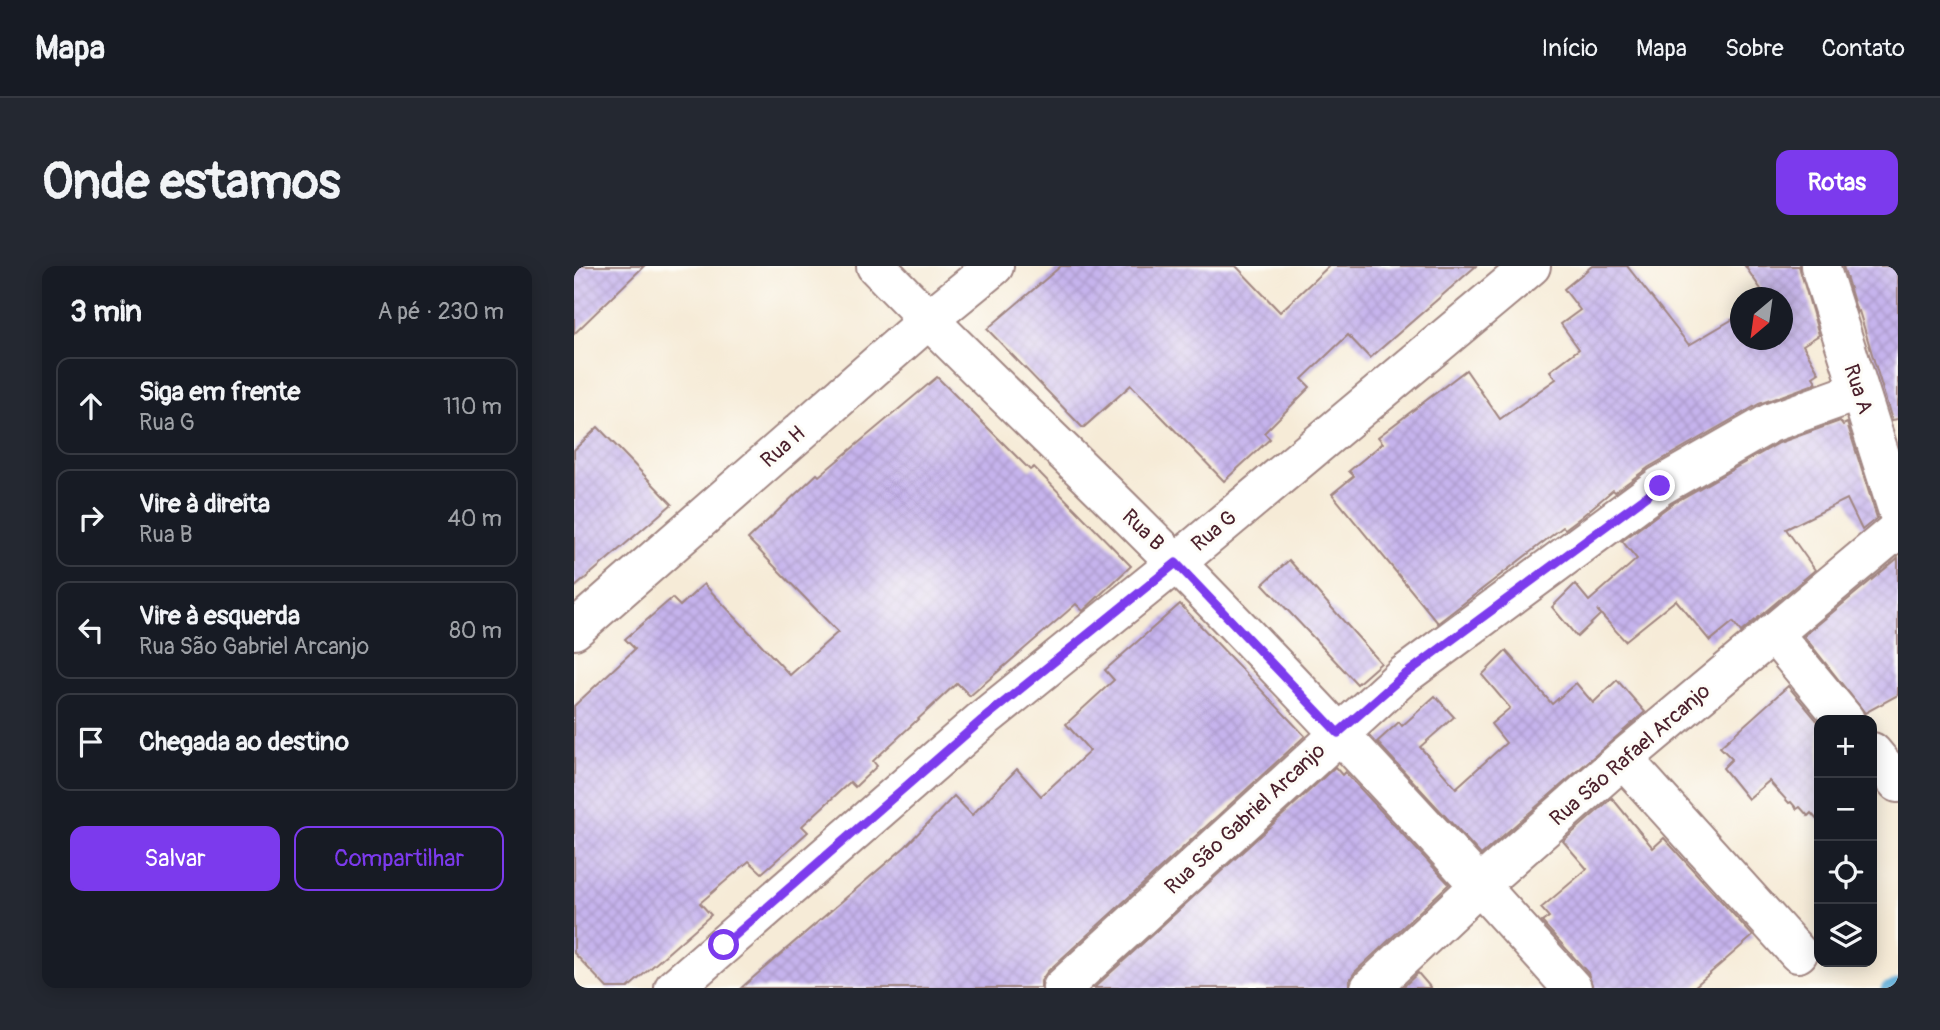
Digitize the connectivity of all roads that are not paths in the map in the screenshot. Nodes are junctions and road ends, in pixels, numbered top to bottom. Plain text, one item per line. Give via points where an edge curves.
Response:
1 (876, 266) edge
2 (994, 266) edge
3 (1531, 266) edge
4 (1820, 266) edge
5 (928, 320) junction
6 (1859, 391) junction
7 (1898, 512) edge
8 (1898, 529) edge
9 (1176, 563) junction
10 (574, 630) edge
11 (1773, 634) junction
12 (1841, 715) edge
13 (1338, 733) junction
14 (1877, 758) edge
15 (1623, 759) junction
16 (1898, 783) edge
17 (1480, 885) junction
18 (1798, 953) dead end
19 (674, 988) edge
20 (1062, 988) edge
21 (1370, 988) edge
22 (1572, 988) edge

1 - 5 street, Rua B
2 - 5 street, Rua H
3 - 9 street, Rua G
4 - 6 street, Rua A
5 - 9 street, Rua B
5 - 10 street, Rua H
6 - 7 street, Rua A
6 - 13 street, Rua São Gabriel Arcanjo via 1770,423 1660,486 1403,676
8 - 11 street, Rua São Rafael Arcanjo
9 - 13 street, Rua B
9 - 19 street, Rua G via 982,720
11 - 12 street
11 - 15 street, Rua São Rafael Arcanjo
13 - 17 street, Rua B
13 - 20 street, Rua São Gabriel Arcanjo
14 - 16 street
15 - 17 street, Rua São Rafael Arcanjo
15 - 18 street
17 - 21 street, Rua São Rafael Arcanjo
17 - 22 street, Rua B

